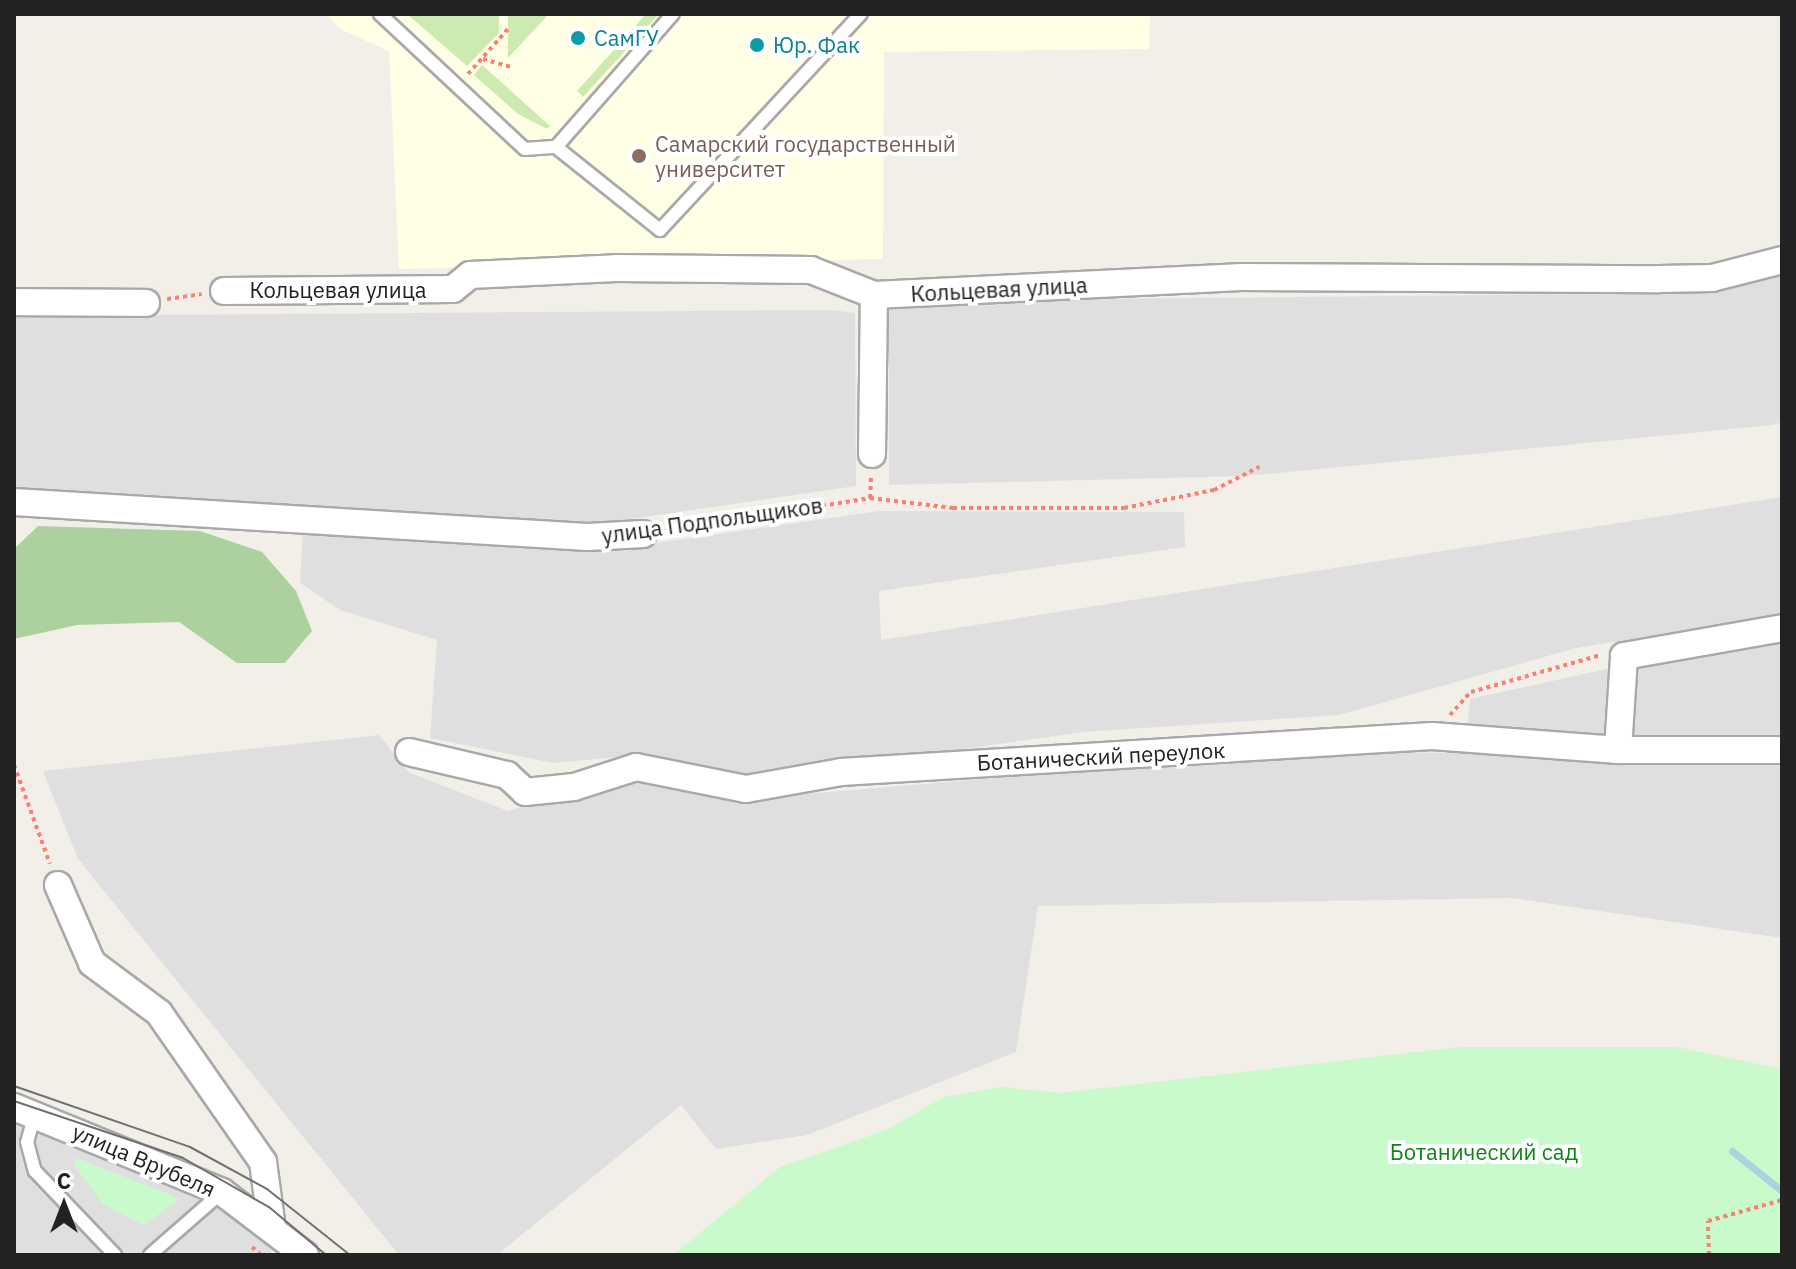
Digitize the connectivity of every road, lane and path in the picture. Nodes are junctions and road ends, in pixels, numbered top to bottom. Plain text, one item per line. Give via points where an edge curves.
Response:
1 (380, 14) edge
2 (673, 14) edge
3 (861, 14) edge
4 (508, 29) dead end
5 (482, 59) junction
6 (511, 67) dead end
7 (458, 84) junction
8 (556, 147) junction
9 (1782, 260) edge
10 (224, 291) joint
11 (874, 295) junction
12 (14, 302) edge
13 (146, 303) joint
14 (872, 454) dead end
15 (1259, 467) dead end
16 (14, 502) edge
17 (643, 534) joint
18 (1782, 628) edge
19 (1624, 656) junction
20 (1432, 736) junction
21 (1618, 750) junction
22 (1782, 750) edge
23 (409, 752) dead end
24 (14, 765) edge
25 (58, 885) joint
26 (25, 1110) edge
27 (222, 1192) junction
28 (1782, 1200) edge
29 (272, 1229) junction
30 (115, 1255) edge
31 (150, 1255) edge
32 (276, 1255) edge
33 (305, 1255) edge
34 (1709, 1255) edge

1 - 7 lane
2 - 8 lane
3 - 8 lane via 660,230
4 - 5 path
5 - 6 path
5 - 7 path
7 - 8 lane via 525,149
9 - 11 street, Кольцевая улица via 1712,278 1242,277
10 - 11 street, Кольцевая улица via 453,289 470,275 646,268 811,270
10 - 13 path
11 - 14 street
12 - 13 street
15 - 17 path, улица Подпольщиков via 1214,490 1124,508 953,508 870,498
16 - 17 street, улица Подпольщиков via 587,537
18 - 19 street
19 - 20 path via 1599,655 1471,692
19 - 21 street
20 - 21 street
20 - 23 street, Ботанический переулок via 841,772 746,789 636,767 574,787 525,792 507,775
21 - 22 street
24 - 25 path
25 - 29 street via 92,963 159,1013 263,1162
26 - 27 street, улица Врубеля
26 - 30 lane via 35,1171
27 - 29 street, улица Врубеля
27 - 31 lane
28 - 34 path via 1708,1221
29 - 32 lane
29 - 33 street, улица Врубеля

